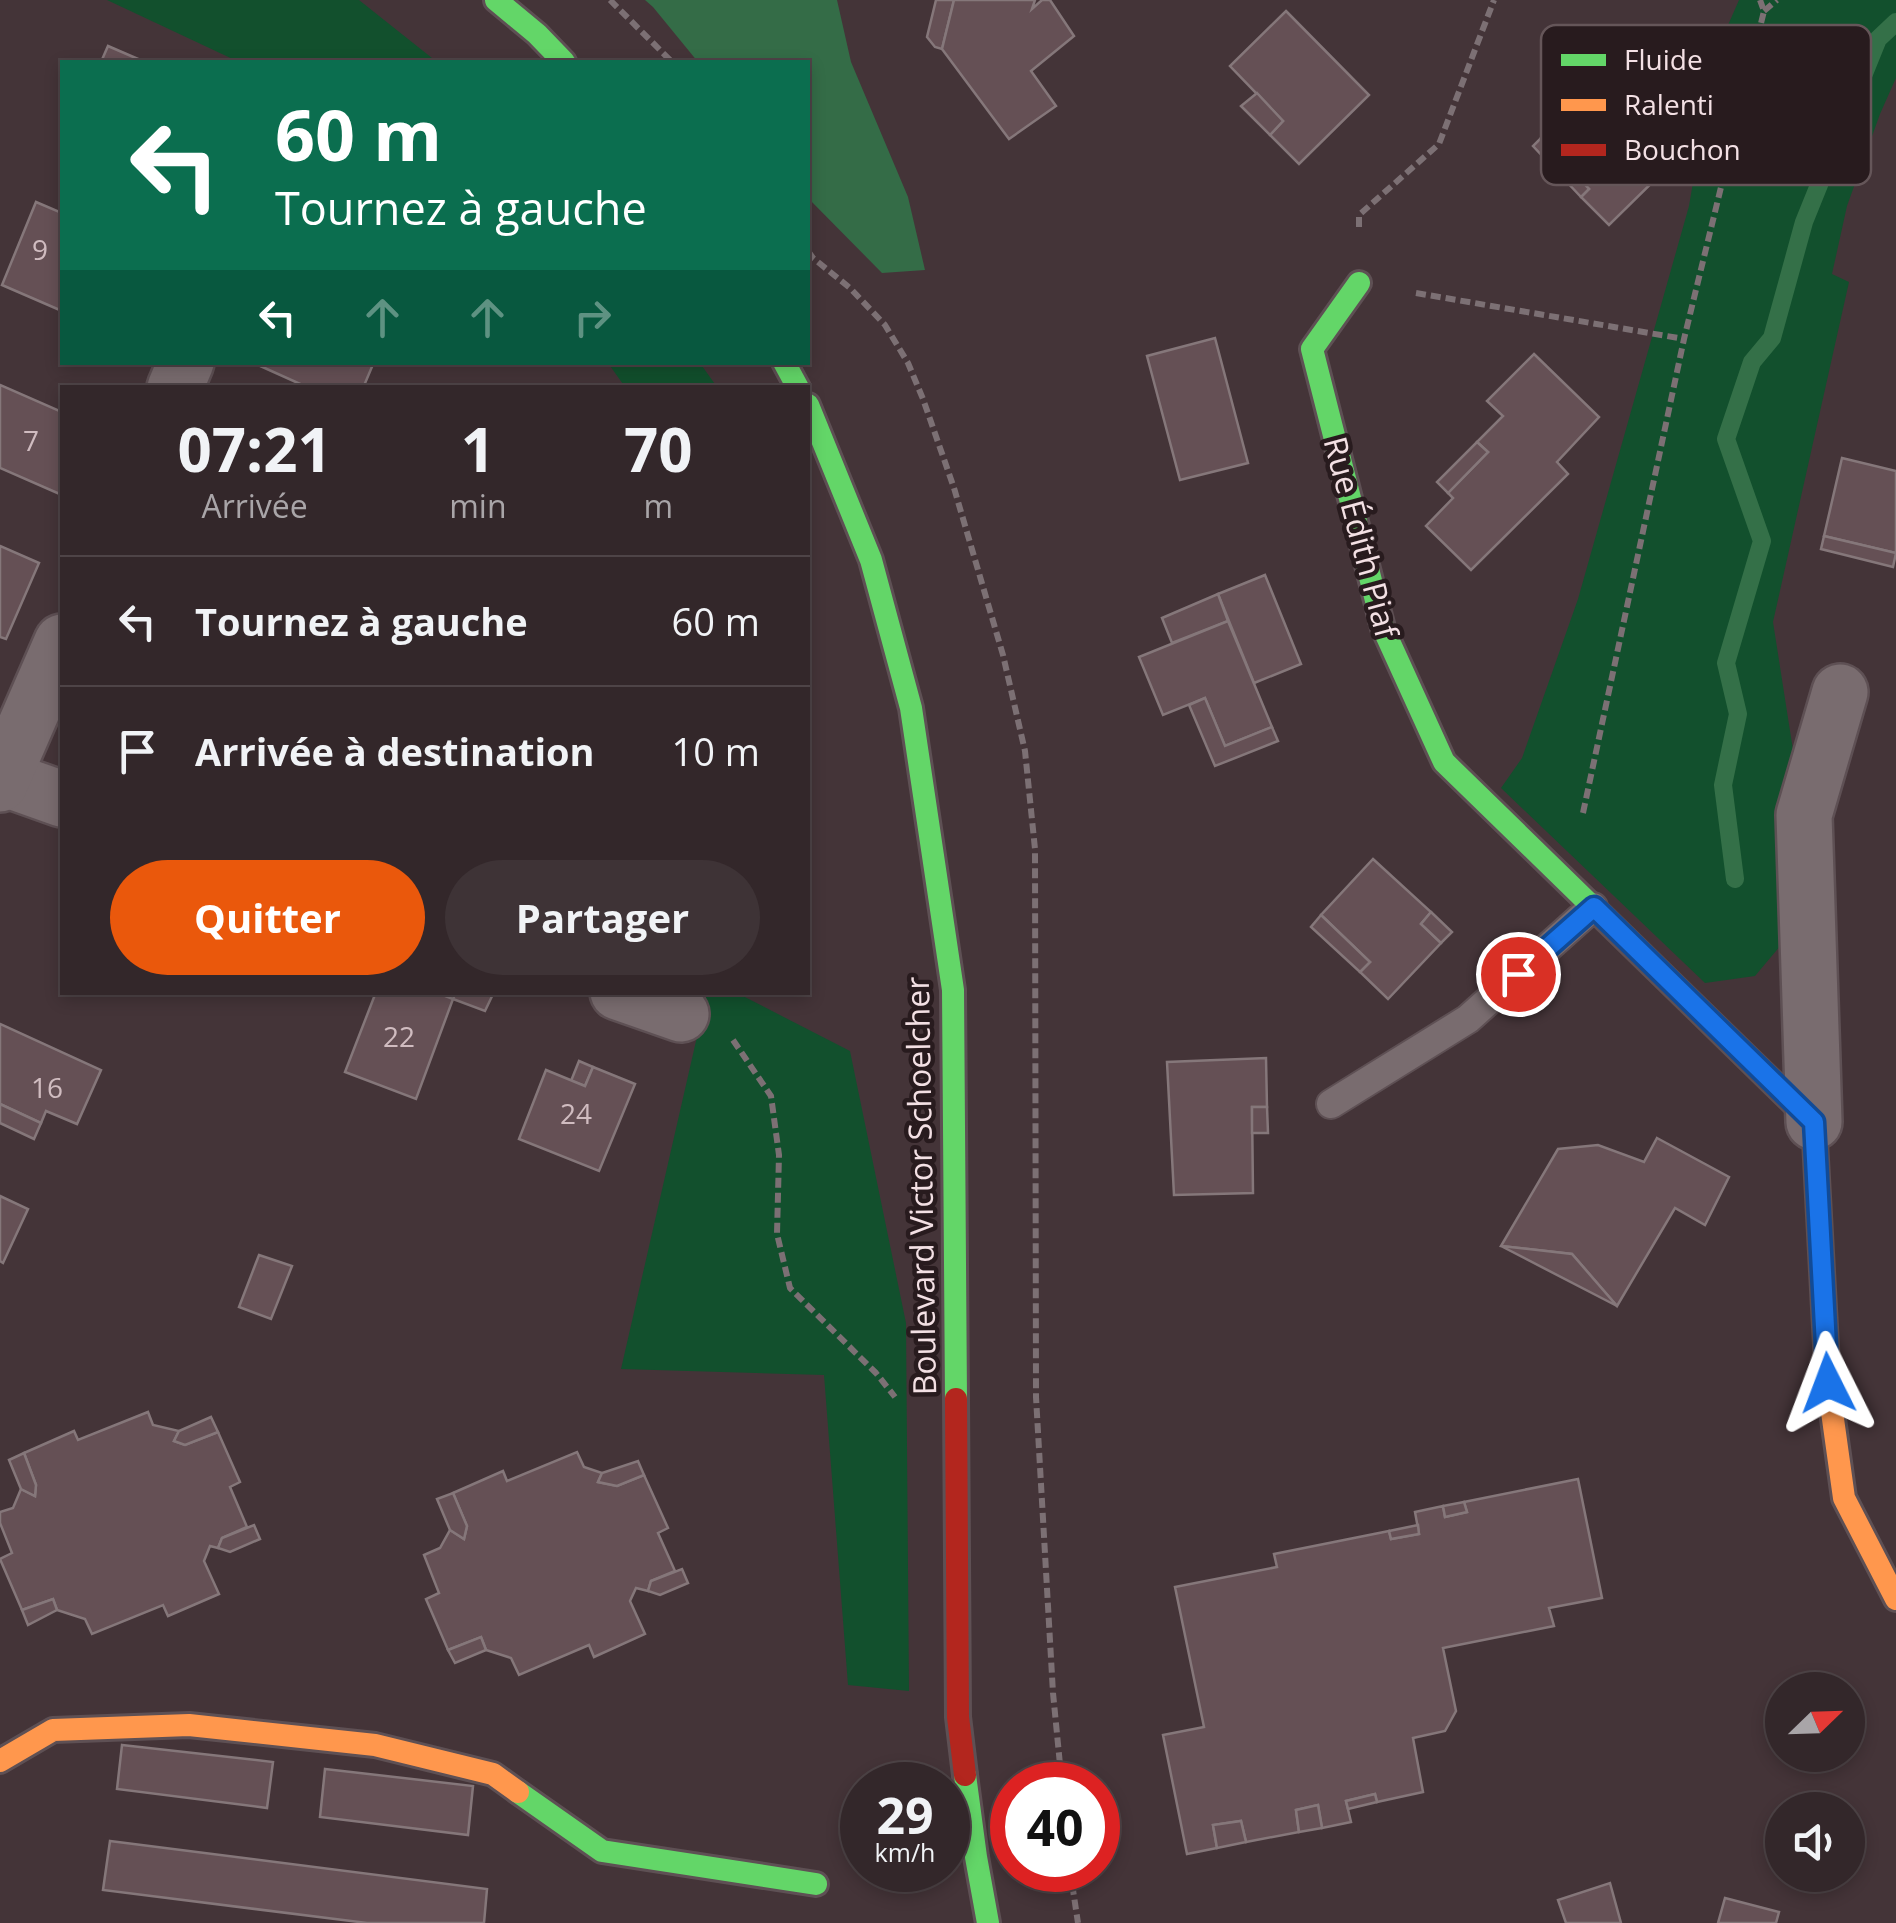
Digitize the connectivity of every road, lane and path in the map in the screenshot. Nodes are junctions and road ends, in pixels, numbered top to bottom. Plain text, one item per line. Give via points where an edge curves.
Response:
1 (496, 0) edge
2 (610, 0) edge
3 (1494, 0) edge
4 (1760, 0) edge
5 (1777, 0) edge
6 (1764, 11) junction
7 (1761, 25) edge
8 (562, 60) edge
9 (670, 60) edge
10 (1721, 185) edge
11 (1360, 282) junction
12 (1684, 338) junction
13 (810, 410) edge
14 (60, 647) edge
15 (1840, 692) dead end
16 (1, 780) edge
17 (60, 798) edge
18 (1568, 882) junction
19 (1594, 907) junction
20 (626, 995) edge
21 (680, 1014) joint
22 (1331, 1104) dead end
23 (1814, 1122) junction
24 (957, 1444) junction
25 (1896, 1600) edge
26 (0, 1761) edge
27 (816, 1884) dead end
28 (1073, 1892) edge
29 (988, 1923) edge
30 (1078, 1923) edge

1 - 8 street
2 - 9 path
3 - 11 path via 1439,144 1358,215
4 - 6 path
5 - 6 path
6 - 7 path
10 - 12 path
11 - 12 path
11 - 18 street, Rue Édith Piaf via 1312,350 1383,628 1444,762
12 - 18 path
13 - 24 street, Boulevard Victor Schoelcher via 872,560 911,708 953,990
14 - 16 street
15 - 23 street via 1804,815
16 - 17 street
18 - 19 street, Rue Édith Piaf
19 - 22 lane via 1468,1019
19 - 23 street, Rue Édith Piaf
20 - 21 street
21 - 24 path via 732,1040 771,1096 779,1155 777,1234 790,1288 876,1373 920,1429
23 - 25 street via 1828,1383 1844,1498
24 - 29 street, Boulevard Victor Schoelcher via 958,1717
26 - 27 street via 53,1730 189,1725 375,1746 493,1774 602,1851
28 - 30 path

